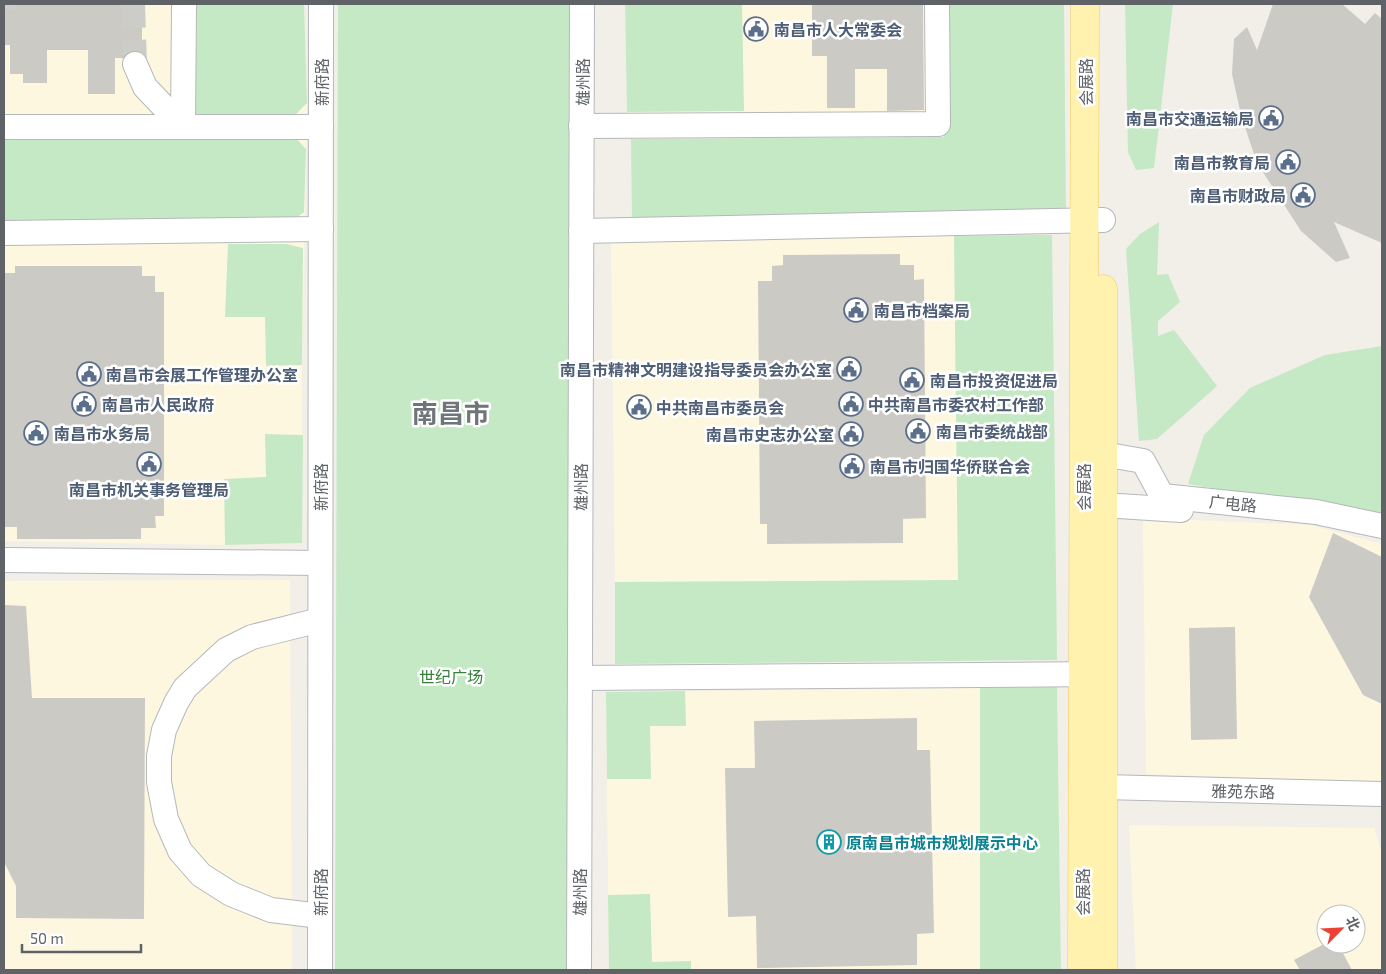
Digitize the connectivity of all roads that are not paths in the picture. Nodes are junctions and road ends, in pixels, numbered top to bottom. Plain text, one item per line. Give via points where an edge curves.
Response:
1 (184, 4) edge
2 (321, 4) edge
3 (582, 4) edge
4 (937, 4) edge
5 (1085, 4) edge
6 (1103, 4) edge
7 (135, 64) tunnel mouth
8 (581, 126) junction
9 (4, 127) edge
10 (183, 127) junction
11 (321, 127) junction
12 (1094, 220) junction
13 (321, 229) junction
14 (581, 231) junction
15 (4, 233) edge
16 (1103, 454) junction
17 (1103, 505) junction
18 (1382, 526) edge
19 (1382, 534) edge
20 (4, 560) edge
21 (320, 564) junction
22 (320, 620) junction
23 (1093, 674) junction
24 (580, 678) junction
25 (1104, 787) junction
26 (1382, 794) edge
27 (320, 916) junction
28 (320, 970) edge
29 (579, 970) edge
30 (1082, 970) edge
31 (1103, 970) edge

1 - 10 street
2 - 11 street, 新府路
3 - 8 street, 雄州路
4 - 8 street via 938,124
5 - 12 main road, 会展路
6 - 12 main road, 会展路
7 - 10 street via 145,87
8 - 14 street, 雄州路
9 - 10 street
10 - 11 street
11 - 13 street, 新府路
12 - 14 street
12 - 16 main road, 会展路
12 - 23 main road, 会展路
13 - 15 street
13 - 21 street, 新府路
14 - 24 street, 雄州路
16 - 17 main road, 会展路
16 - 18 street, 广电路 via 1143,461 1162,496 1316,512
17 - 19 street, 广电路 via 1312,519
17 - 23 main road, 会展路
20 - 21 street
21 - 22 street, 新府路
22 - 27 street, 新府路
22 - 27 street via 252,637 226,650 185,688 176,703 164,730 159,765 166,819 180,851 201,875 231,894 271,910
23 - 24 street
23 - 25 main road, 会展路
23 - 30 main road, 会展路
24 - 29 street, 雄州路
25 - 26 street, 雅苑东路
25 - 31 main road, 会展路
27 - 28 street, 新府路

